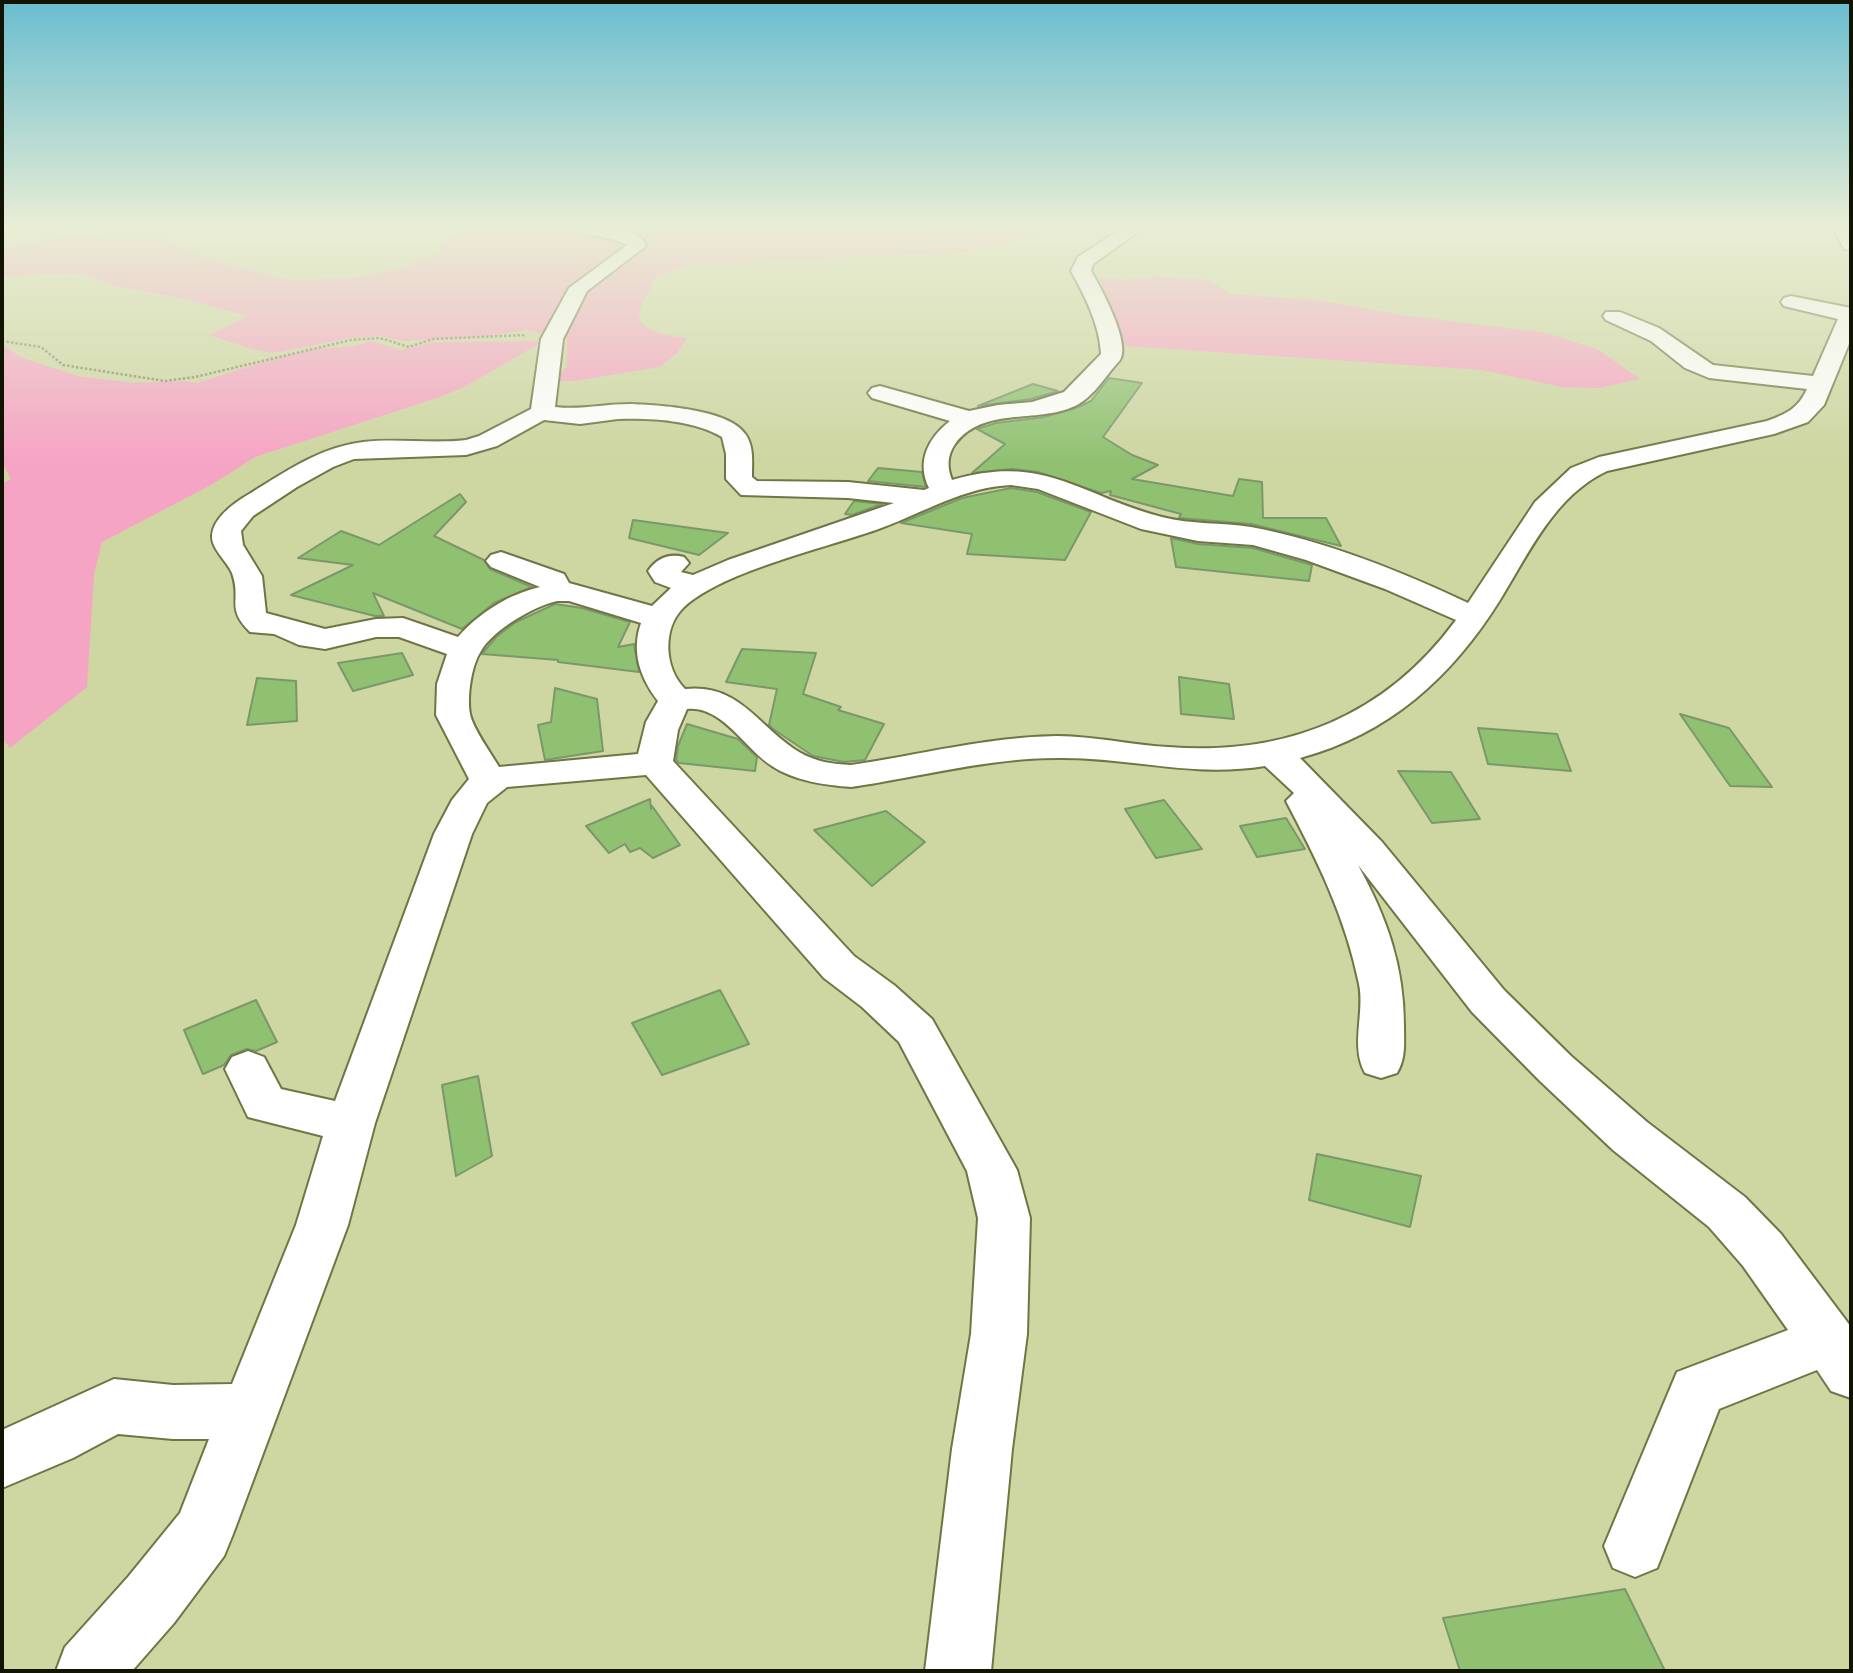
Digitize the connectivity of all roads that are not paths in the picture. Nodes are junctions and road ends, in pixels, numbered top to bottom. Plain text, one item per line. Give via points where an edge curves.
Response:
1 (569, 307) edge
2 (1099, 307) edge
3 (1814, 307) edge
4 (1851, 315) edge
5 (1613, 316) dead end
6 (1834, 369) edge
7 (880, 393) dead end
8 (542, 413) junction
9 (970, 419) junction
10 (938, 496) junction
11 (501, 561) dead end
12 (674, 563) dead end
13 (695, 586) junction
14 (557, 591) junction
15 (1474, 617) junction
16 (658, 618) junction
17 (464, 650) junction
18 (677, 700) junction
19 (1283, 762) junction
20 (655, 763) junction
21 (488, 780) junction
22 (1381, 1061) dead end
23 (248, 1069) dead end
24 (351, 1123) junction
25 (1840, 1356) edge
26 (249, 1411) junction
27 (2, 1459) edge
28 (1635, 1546) dead end
29 (89, 1671) edge
30 (958, 1671) edge

1 - 8 street via 552,338
2 - 9 street via 1111,334 1112,355 1066,401
3 - 4 street
4 - 6 street
5 - 6 street via 1651,332 1693,366 1709,371
6 - 15 street via 1806,412 1789,422 1578,473 1515,548
7 - 9 street
8 - 10 street via 580,417 635,411 720,427 735,439 739,479 750,489
8 - 17 street via 522,419 480,444 363,450 340,456 258,500 227,531 227,542 252,587 251,615 261,625 278,625 325,639 402,627
9 - 10 street via 952,429 938,452 934,466
10 - 13 street via 741,564
10 - 15 street via 976,481 1034,481 1148,523 1197,533 1245,534 1335,559
11 - 14 street via 553,580
12 - 13 street via 663,571 665,576
13 - 16 street
14 - 16 street
14 - 17 street via 505,613
15 - 19 street via 1433,669 1384,708
16 - 18 street via 651,632 651,652 666,692
17 - 21 street via 454,684 453,715
18 - 19 street via 693,697 719,703 781,757 828,775 864,774 986,752 1056,747 1211,761
18 - 20 street via 663,724
19 - 22 street via 1348,883 1369,935 1382,989
19 - 25 street via 1368,851 1488,1000 1555,1068 1630,1136 1727,1212 1762,1250
20 - 21 street
20 - 30 street via 839,967 916,1031 992,1170 1004,1218 999,1334
21 - 24 street via 472,796 453,834
23 - 24 street via 265,1104
24 - 26 street via 322,1225
25 - 28 street via 1697,1391
26 - 27 street via 173,1412 114,1406
26 - 29 street via 202,1534

